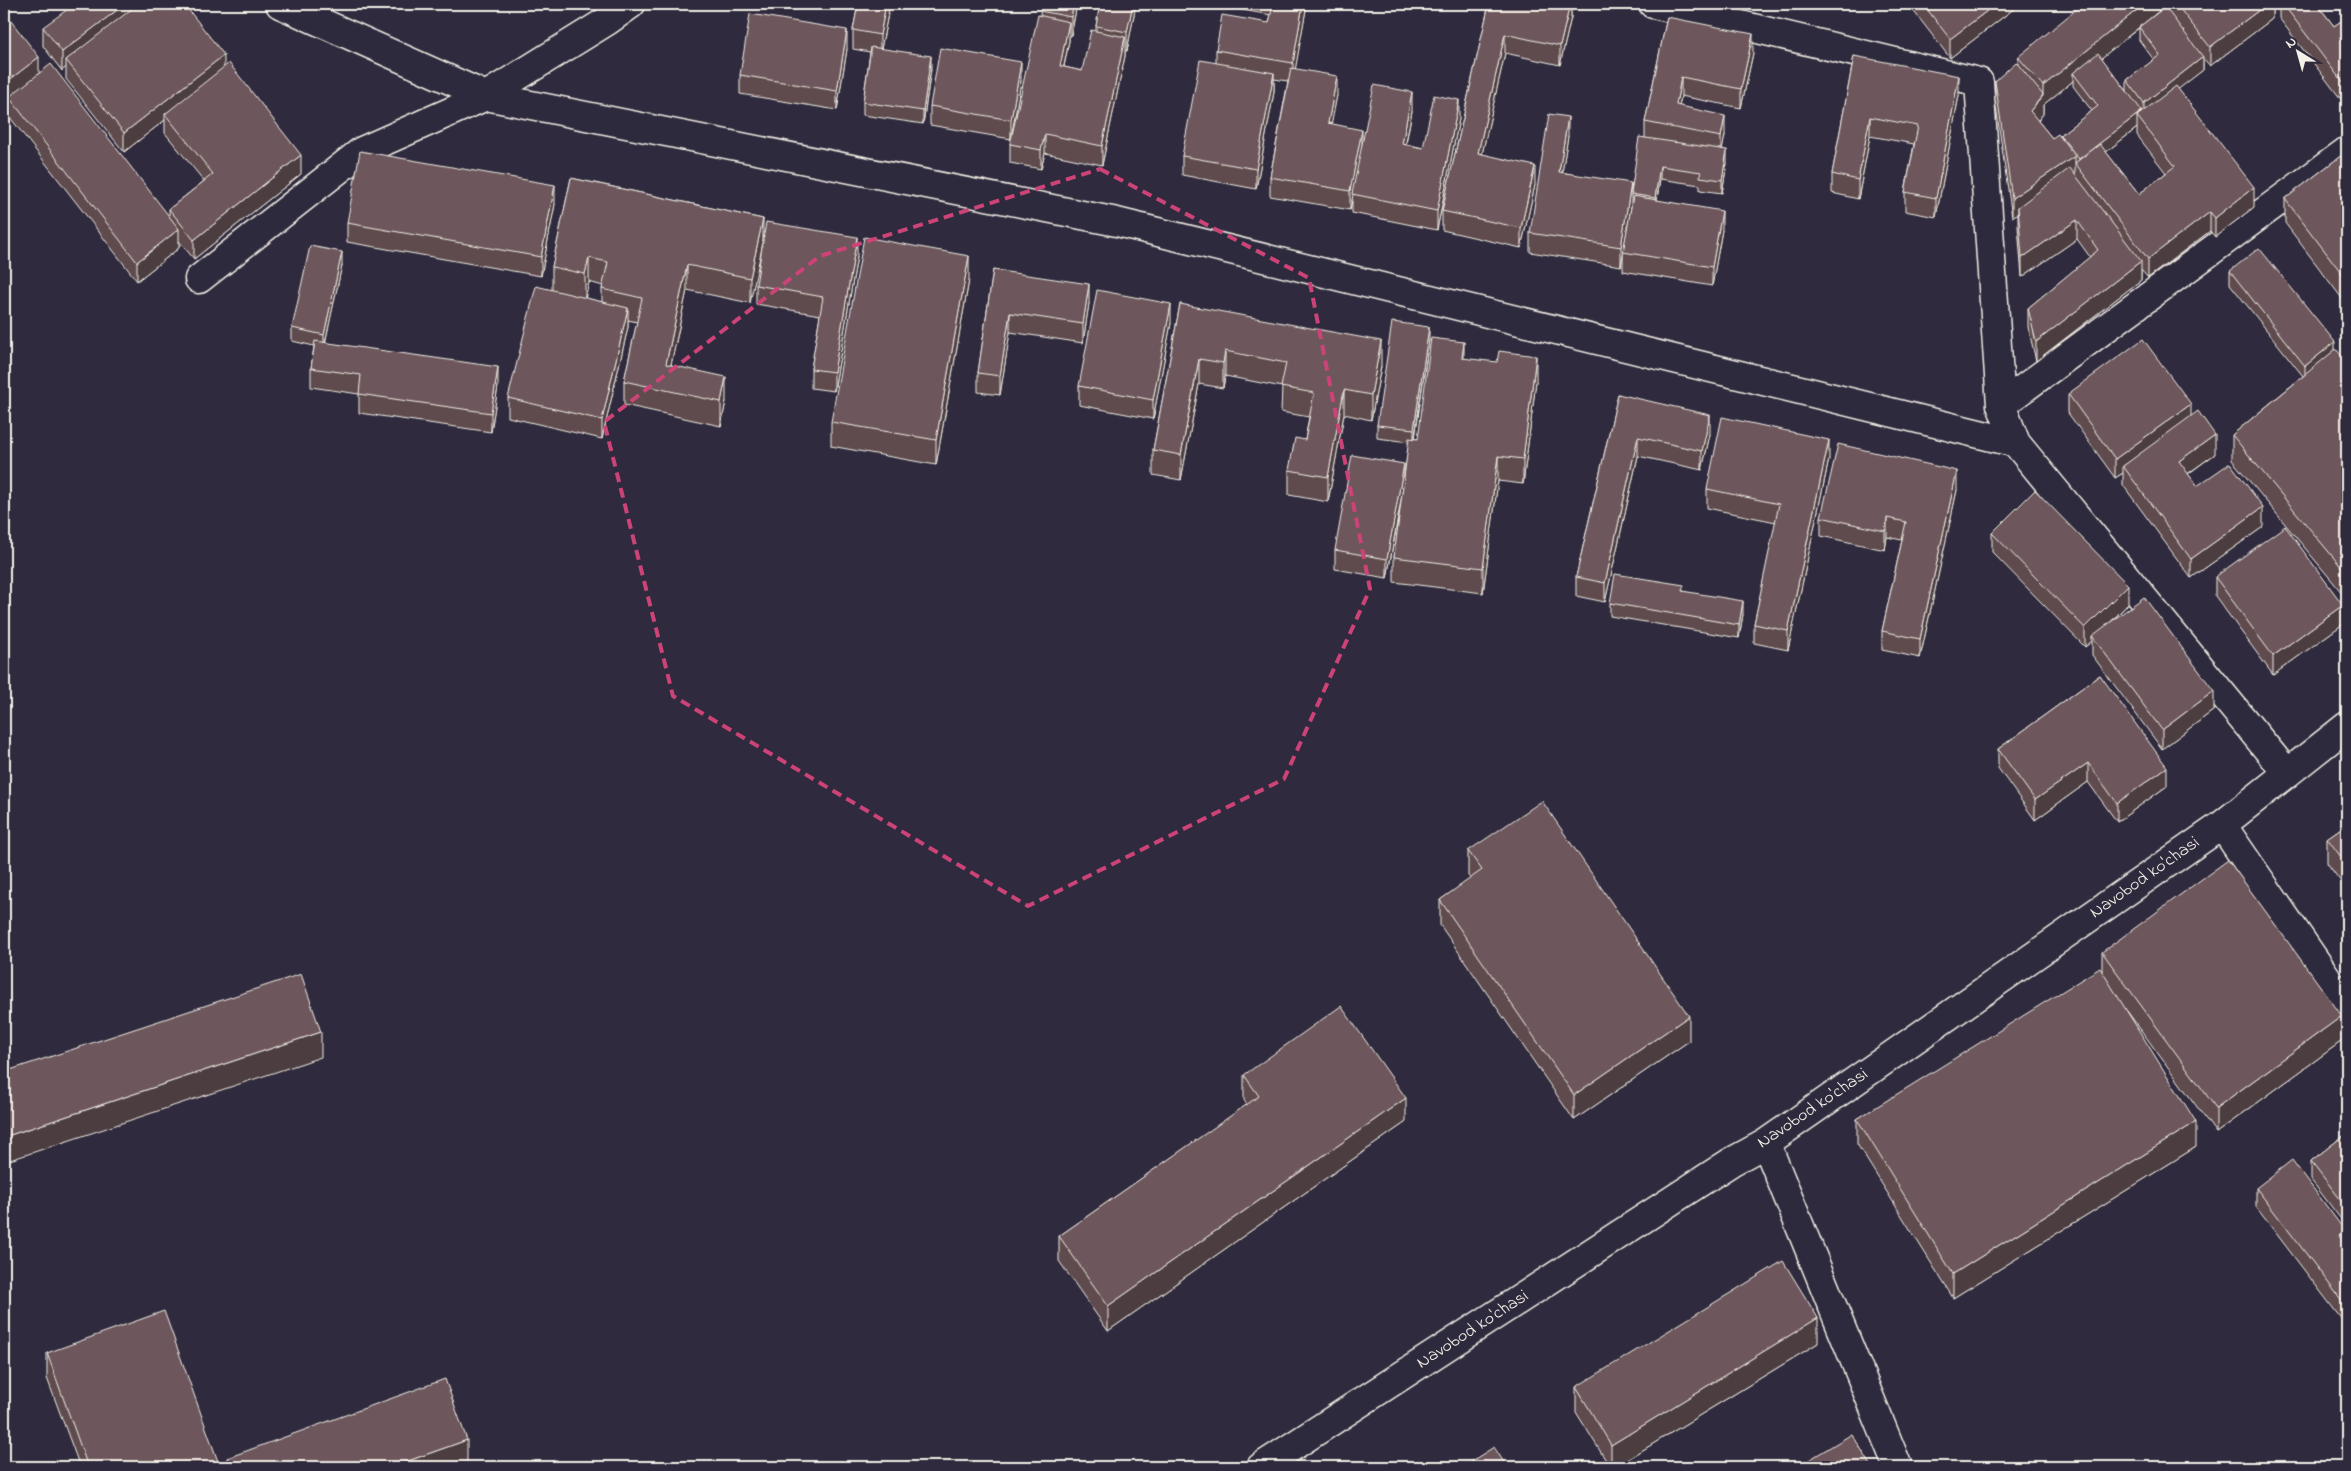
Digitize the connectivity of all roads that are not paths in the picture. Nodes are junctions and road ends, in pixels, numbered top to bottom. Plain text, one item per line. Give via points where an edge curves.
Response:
1 (280, 4) edge
2 (632, 4) edge
3 (1653, 4) edge
4 (486, 96) junction
5 (2347, 151) edge
6 (199, 279) dead end
7 (2001, 405) junction
8 (2016, 443) junction
9 (2347, 726) edge
10 (2287, 773) junction
11 (2222, 825) junction
12 (2347, 1007) edge
13 (1766, 1143) junction
14 (1261, 1467) edge
15 (1898, 1467) edge

1 - 4 street
2 - 4 street
3 - 7 street via 1979,82
4 - 6 street via 362,151
4 - 8 street via 1117,222
5 - 7 street
7 - 8 street
8 - 10 street
9 - 10 street, Navobod ko'chasi
10 - 11 street, Navobod ko'chasi
11 - 12 street
11 - 13 street, Navobod ko'chasi
13 - 14 street, Navobod ko'chasi via 1731,1162
13 - 15 street

